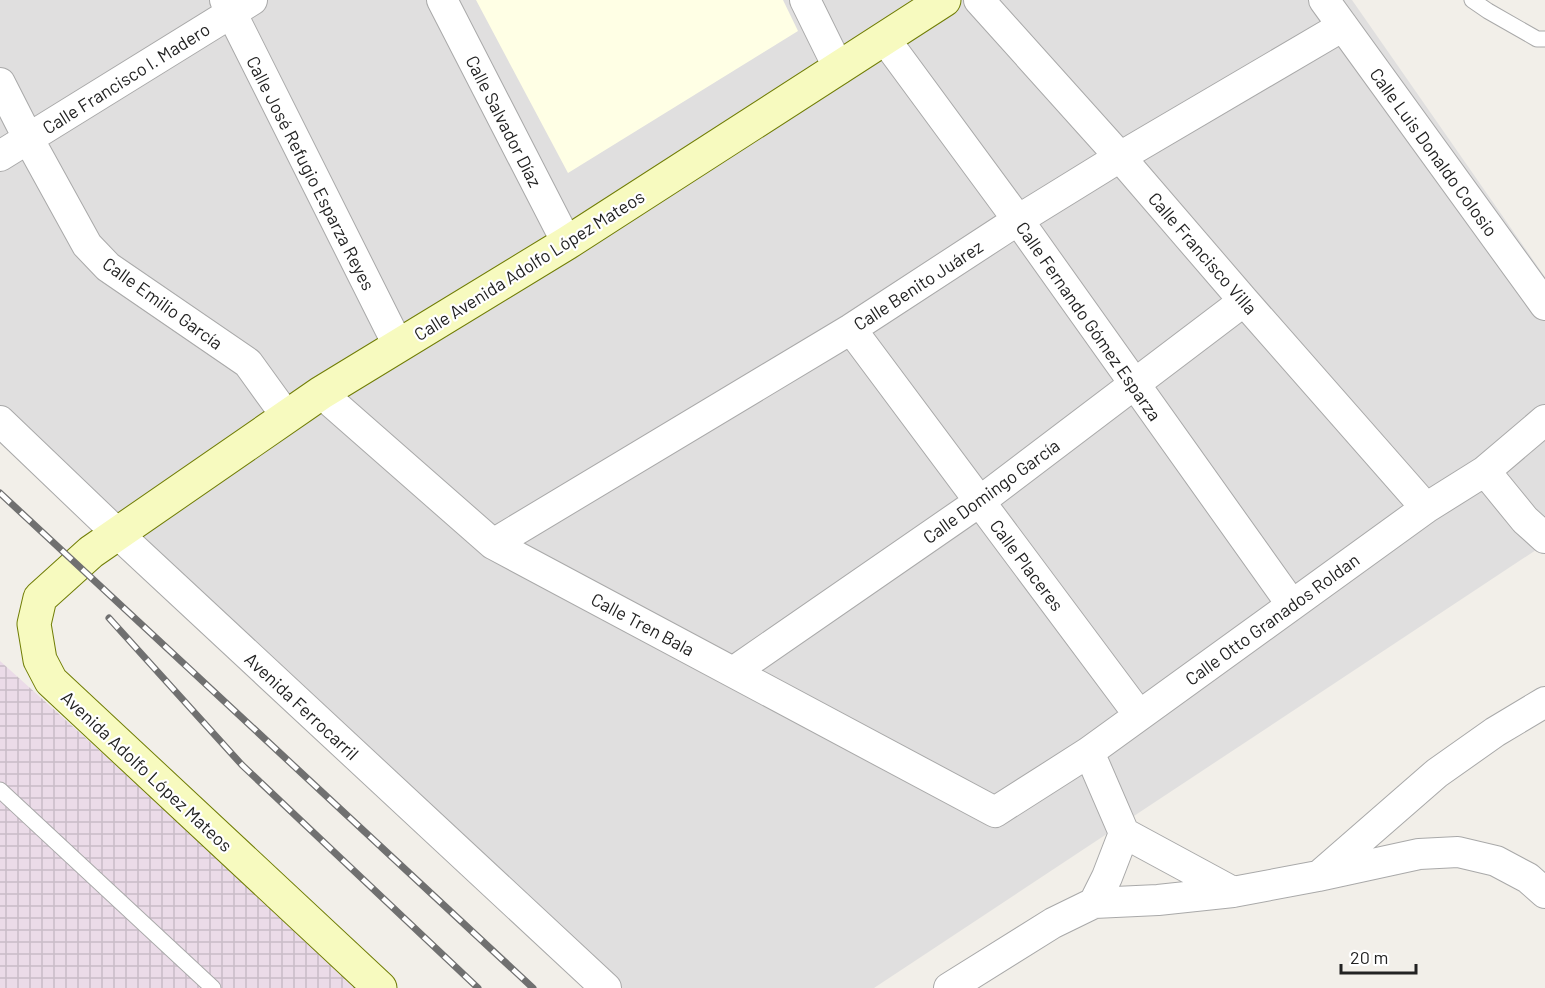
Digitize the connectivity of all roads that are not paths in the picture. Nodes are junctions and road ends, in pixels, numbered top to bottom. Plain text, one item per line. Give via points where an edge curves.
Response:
1 (442, 0) edge
2 (805, 0) edge
3 (944, 0) edge
4 (979, 0) edge
5 (1324, 0) edge
6 (1472, 0) edge
7 (236, 4) edge
8 (1342, 26) junction
9 (884, 38) junction
10 (1545, 39) edge
11 (839, 69) junction
12 (0, 83) edge
13 (28, 138) junction
14 (0, 156) edge
15 (1120, 157) junction
16 (1018, 220) junction
17 (567, 243) junction
18 (1244, 301) junction
19 (1545, 305) edge
20 (851, 329) junction
21 (398, 345) junction
22 (1134, 385) junction
23 (321, 393) junction
24 (287, 417) junction
25 (1545, 420) edge
26 (0, 421) edge
27 (1485, 471) junction
28 (980, 502) junction
29 (1426, 508) junction
30 (118, 534) junction
31 (1545, 538) edge
32 (493, 544) junction
33 (1292, 605) junction
34 (733, 672) junction
35 (1545, 702) edge
36 (1139, 715) junction
37 (1089, 752) junction
38 (0, 790) edge
39 (995, 812) joint
40 (1124, 833) junction
41 (1318, 876) junction
42 (1233, 892) junction
43 (1545, 893) edge
44 (1094, 903) junction
45 (213, 988) edge
46 (380, 988) edge
47 (606, 988) edge
48 (949, 988) edge

1 - 17 street, Calle Salvador Díaz
2 - 11 street
3 - 9 street, Calle Avenida Adolfo López Mateos
4 - 15 street, Calle Francisco Villa
5 - 8 street, Calle Luis Donaldo Colosio
6 - 10 lane via 1538,39
7 - 13 street, Calle Francisco I. Madero
7 - 21 street, Calle José Refugio Esparza Reyes
8 - 15 street, Calle Benito Juárez
8 - 19 street, Calle Luis Donaldo Colosio
9 - 11 street, Calle Avenida Adolfo López Mateos
9 - 16 street, Calle Fernando Gómez Esparza
11 - 17 street, Calle Avenida Adolfo López Mateos
12 - 13 street, Calle Emilio García
13 - 14 street, Calle Francisco I. Madero
13 - 24 street, Calle Emilio García via 87,245 108,267 248,363
15 - 16 street, Calle Benito Juárez
15 - 18 street, Calle Francisco Villa
16 - 20 street, Calle Benito Juárez
16 - 22 street, Calle Fernando Gómez Esparza
17 - 21 street, Calle Avenida Adolfo López Mateos
18 - 22 street, Calle Domingo García
18 - 29 street, Calle Francisco Villa
20 - 28 street, Calle Placeres
20 - 32 street, Calle Benito Juárez
21 - 23 street, Calle Avenida Adolfo López Mateos
22 - 28 street, Calle Domingo García
22 - 33 street, Calle Fernando Gómez Esparza
23 - 24 street, Calle Avenida Adolfo López Mateos
23 - 32 street, Calle Tren Bala
24 - 30 street, Calle Avenida Adolfo López Mateos
25 - 27 street, Calle Otto Granados Roldan
26 - 30 street, Avenida Ferrocarril
27 - 29 street, Calle Otto Granados Roldan
27 - 31 street
28 - 34 street, Calle Domingo García
28 - 36 street, Calle Placeres
29 - 33 street, Calle Otto Granados Roldan
30 - 46 street, Avenida Adolfo López Mateos via 91,552 40,598 34,624 40,660 51,681
30 - 47 street, Avenida Ferrocarril
32 - 34 street, Calle Tren Bala
33 - 36 street, Calle Otto Granados Roldan
34 - 39 street, Calle Tren Bala
35 - 41 street via 1437,773
36 - 37 street, Calle Otto Granados Roldan
37 - 39 street, Calle Otto Granados Roldan
37 - 40 street
38 - 45 lane
40 - 42 street
40 - 44 street
41 - 42 street
41 - 43 street via 1419,854 1458,852 1496,861 1528,878
42 - 44 street
44 - 48 street via 1053,923

